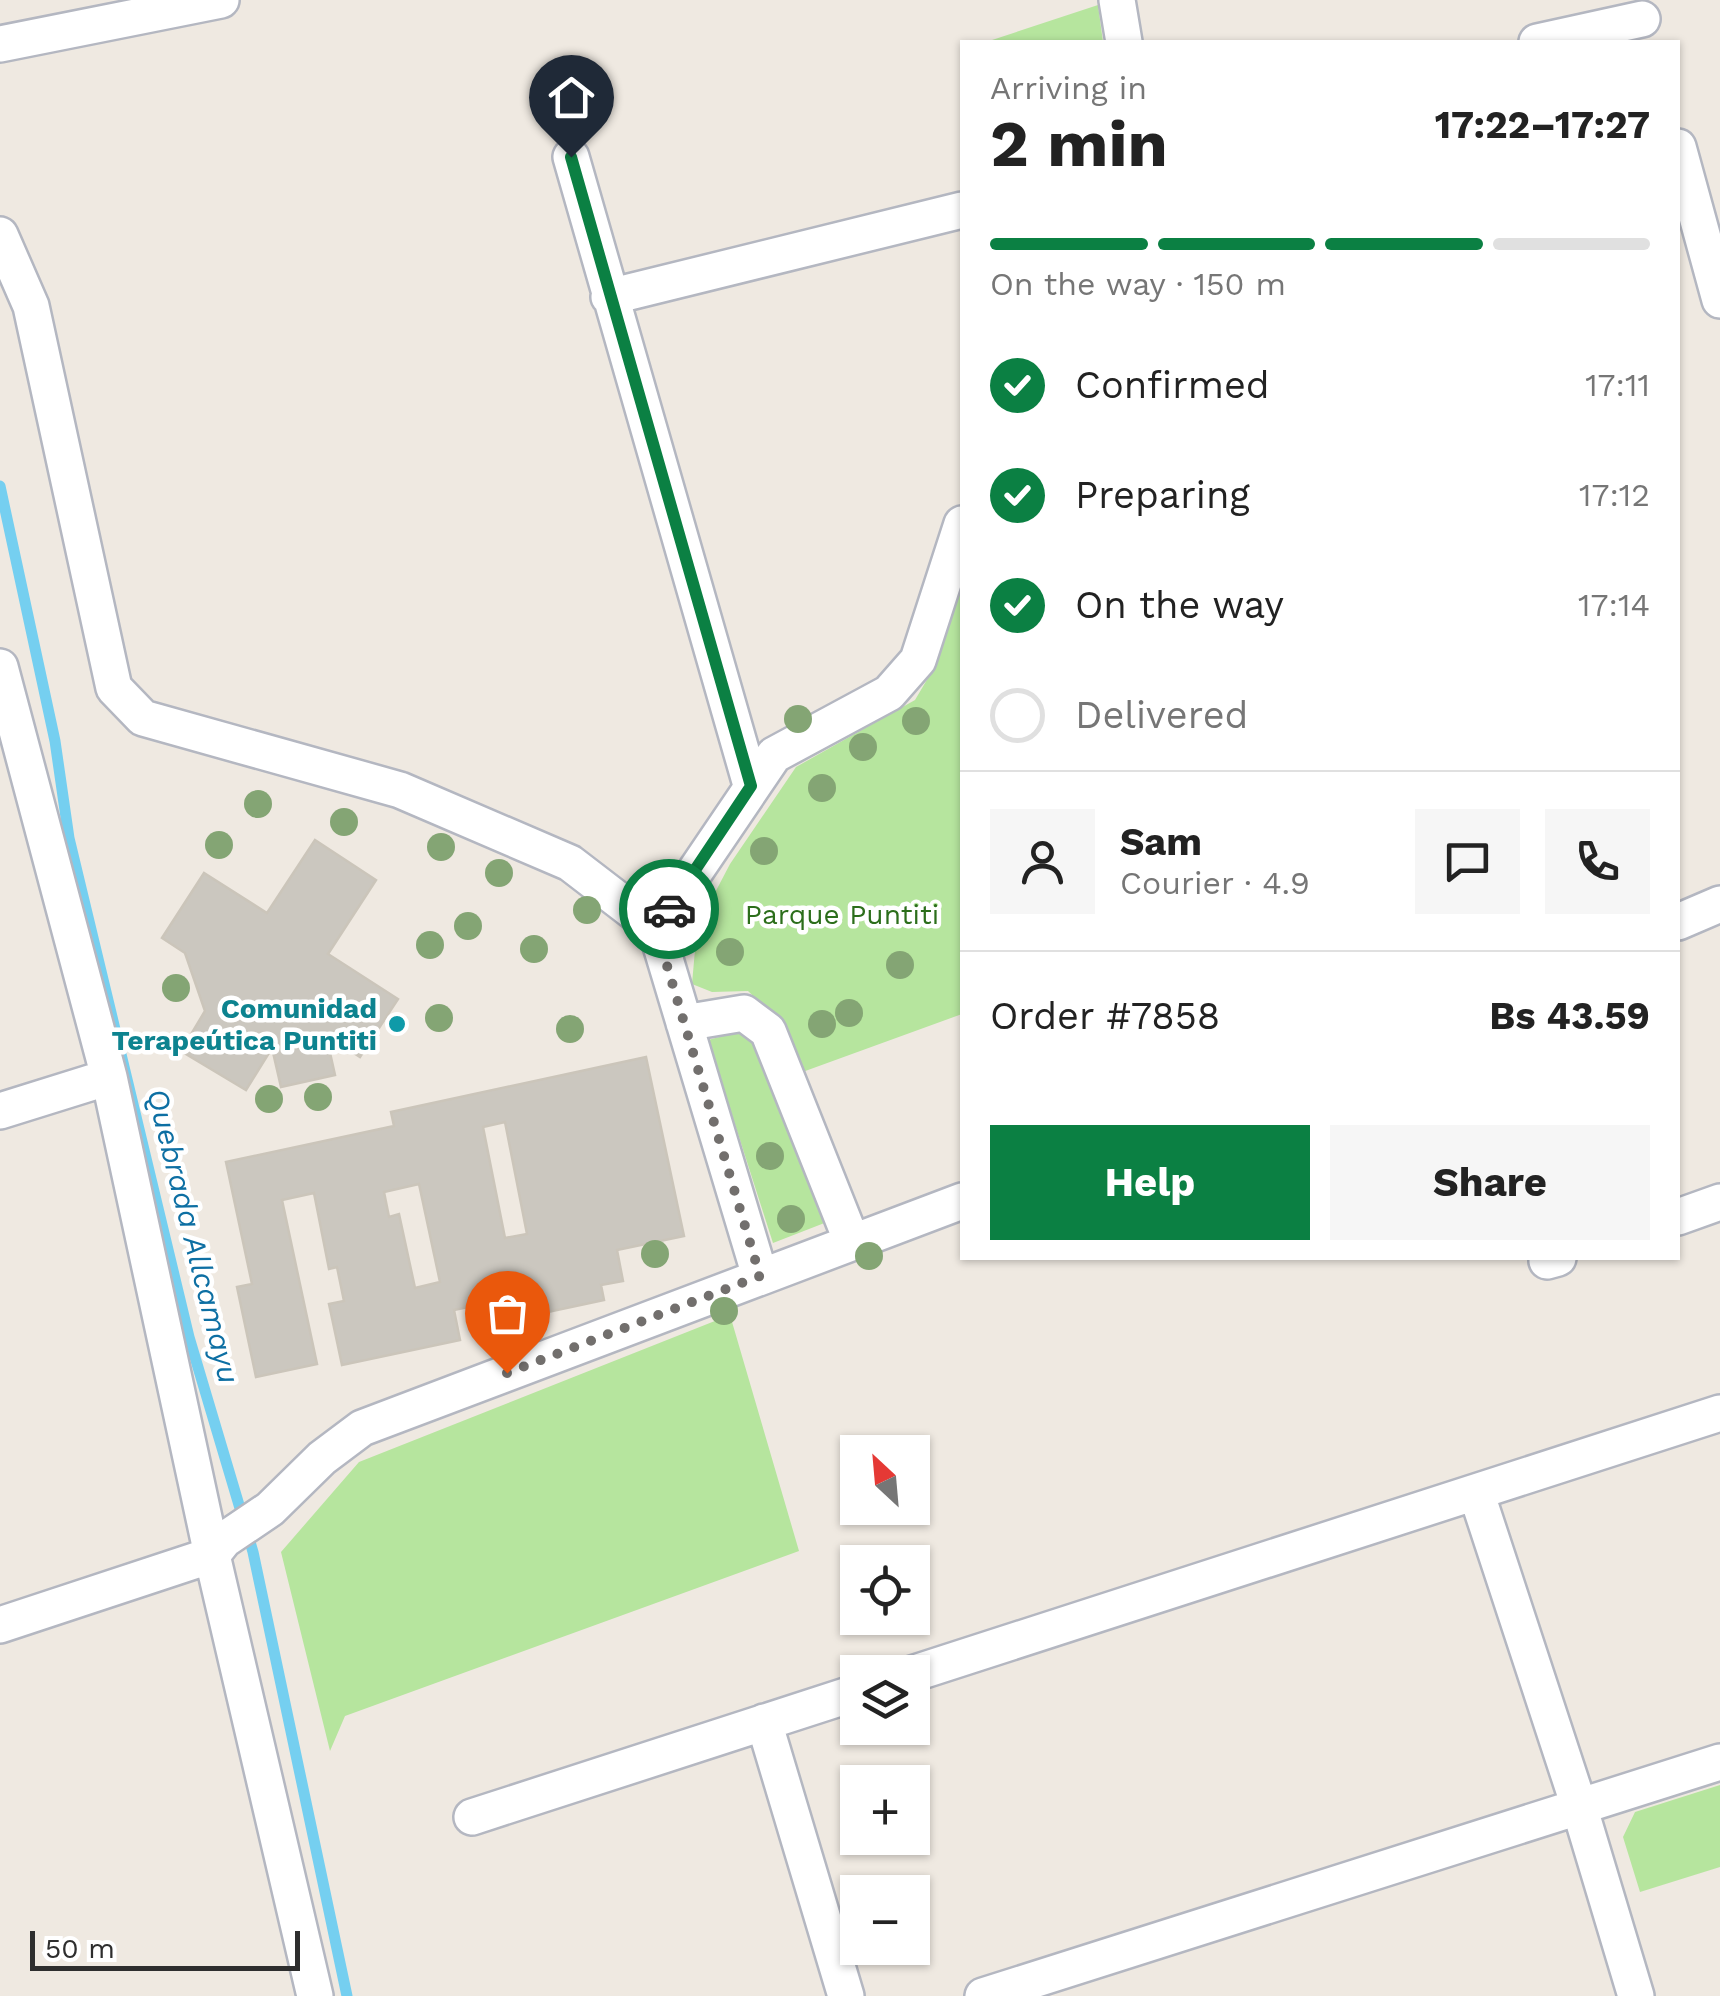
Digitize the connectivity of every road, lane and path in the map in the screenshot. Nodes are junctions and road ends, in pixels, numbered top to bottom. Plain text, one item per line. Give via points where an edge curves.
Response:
1 (221, 0) edge
2 (1117, 0) edge
3 (1642, 21) edge
4 (1124, 40) edge
5 (1547, 40) edge
6 (0, 44) edge
7 (1680, 155) edge
8 (571, 157) dead end
9 (960, 210) edge
10 (0, 235) edge
11 (609, 297) junction
12 (1720, 300) edge
13 (960, 530) edge
14 (0, 667) edge
15 (11, 763) edge
16 (751, 786) junction
17 (1720, 904) edge
18 (1680, 921) edge
19 (656, 929) junction
20 (684, 1023) junction
21 (109, 1076) junction
22 (0, 1111) edge
23 (960, 1202) edge
24 (1720, 1202) edge
25 (1680, 1215) edge
26 (852, 1242) junction
27 (760, 1276) junction
28 (1720, 1413) edge
29 (1476, 1492) junction
30 (218, 1547) junction
31 (0, 1625) edge
32 (930, 1668) edge
33 (840, 1698) edge
34 (764, 1722) junction
35 (1720, 1762) edge
36 (1580, 1806) junction
37 (472, 1817) dead end
38 (315, 1996) edge
39 (846, 1996) edge
40 (983, 1996) edge
41 (1636, 1996) edge

1 - 6 street
2 - 4 street
3 - 5 street
7 - 12 street
8 - 11 street
9 - 11 street
10 - 19 street via 30,306 114,688 143,718 400,790 570,863
11 - 16 street
13 - 16 street via 918,660 890,693 774,755
14 - 15 street
15 - 21 street
16 - 19 street
17 - 18 street
19 - 20 street
20 - 26 street via 744,1013 768,1031
20 - 27 street
21 - 22 street
21 - 30 street
23 - 26 street
24 - 25 street
26 - 27 street
27 - 30 street via 362,1428
28 - 29 street
29 - 32 street
29 - 36 street
30 - 31 street
30 - 38 street
33 - 34 street
34 - 37 street
34 - 39 street
35 - 36 street
36 - 40 street
36 - 41 street

